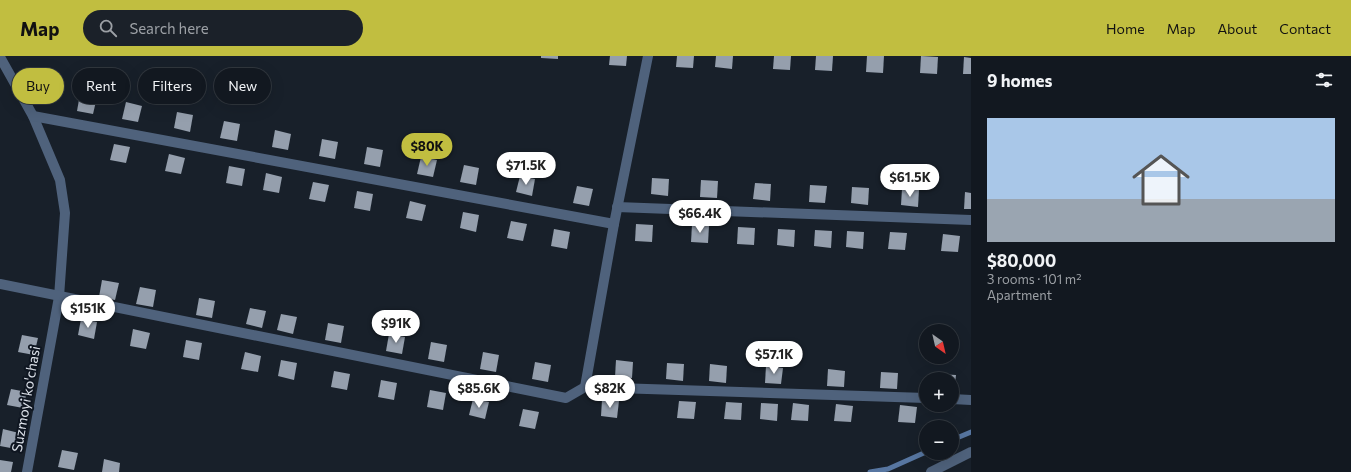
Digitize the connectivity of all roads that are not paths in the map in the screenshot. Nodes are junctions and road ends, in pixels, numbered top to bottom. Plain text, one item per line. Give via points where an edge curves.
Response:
1 (648, 56) edge
2 (0, 57) edge
3 (33, 116) junction
4 (617, 207) junction
5 (971, 220) edge
6 (614, 224) junction
7 (0, 284) edge
8 (59, 297) junction
9 (585, 387) junction
10 (919, 398) edge
11 (959, 399) edge
12 (971, 400) edge
13 (971, 452) edge
14 (27, 472) edge
15 (931, 472) edge

1 - 4 street
2 - 3 street, Suzmoyi ko'chasi
3 - 6 street
3 - 8 street, Suzmoyi ko'chasi via 60,180 65,213
4 - 5 street
4 - 6 street
6 - 9 street
7 - 8 street
8 - 9 street via 566,398
8 - 14 street, Suzmoyi ko'chasi
9 - 10 street
11 - 12 street
13 - 15 street

